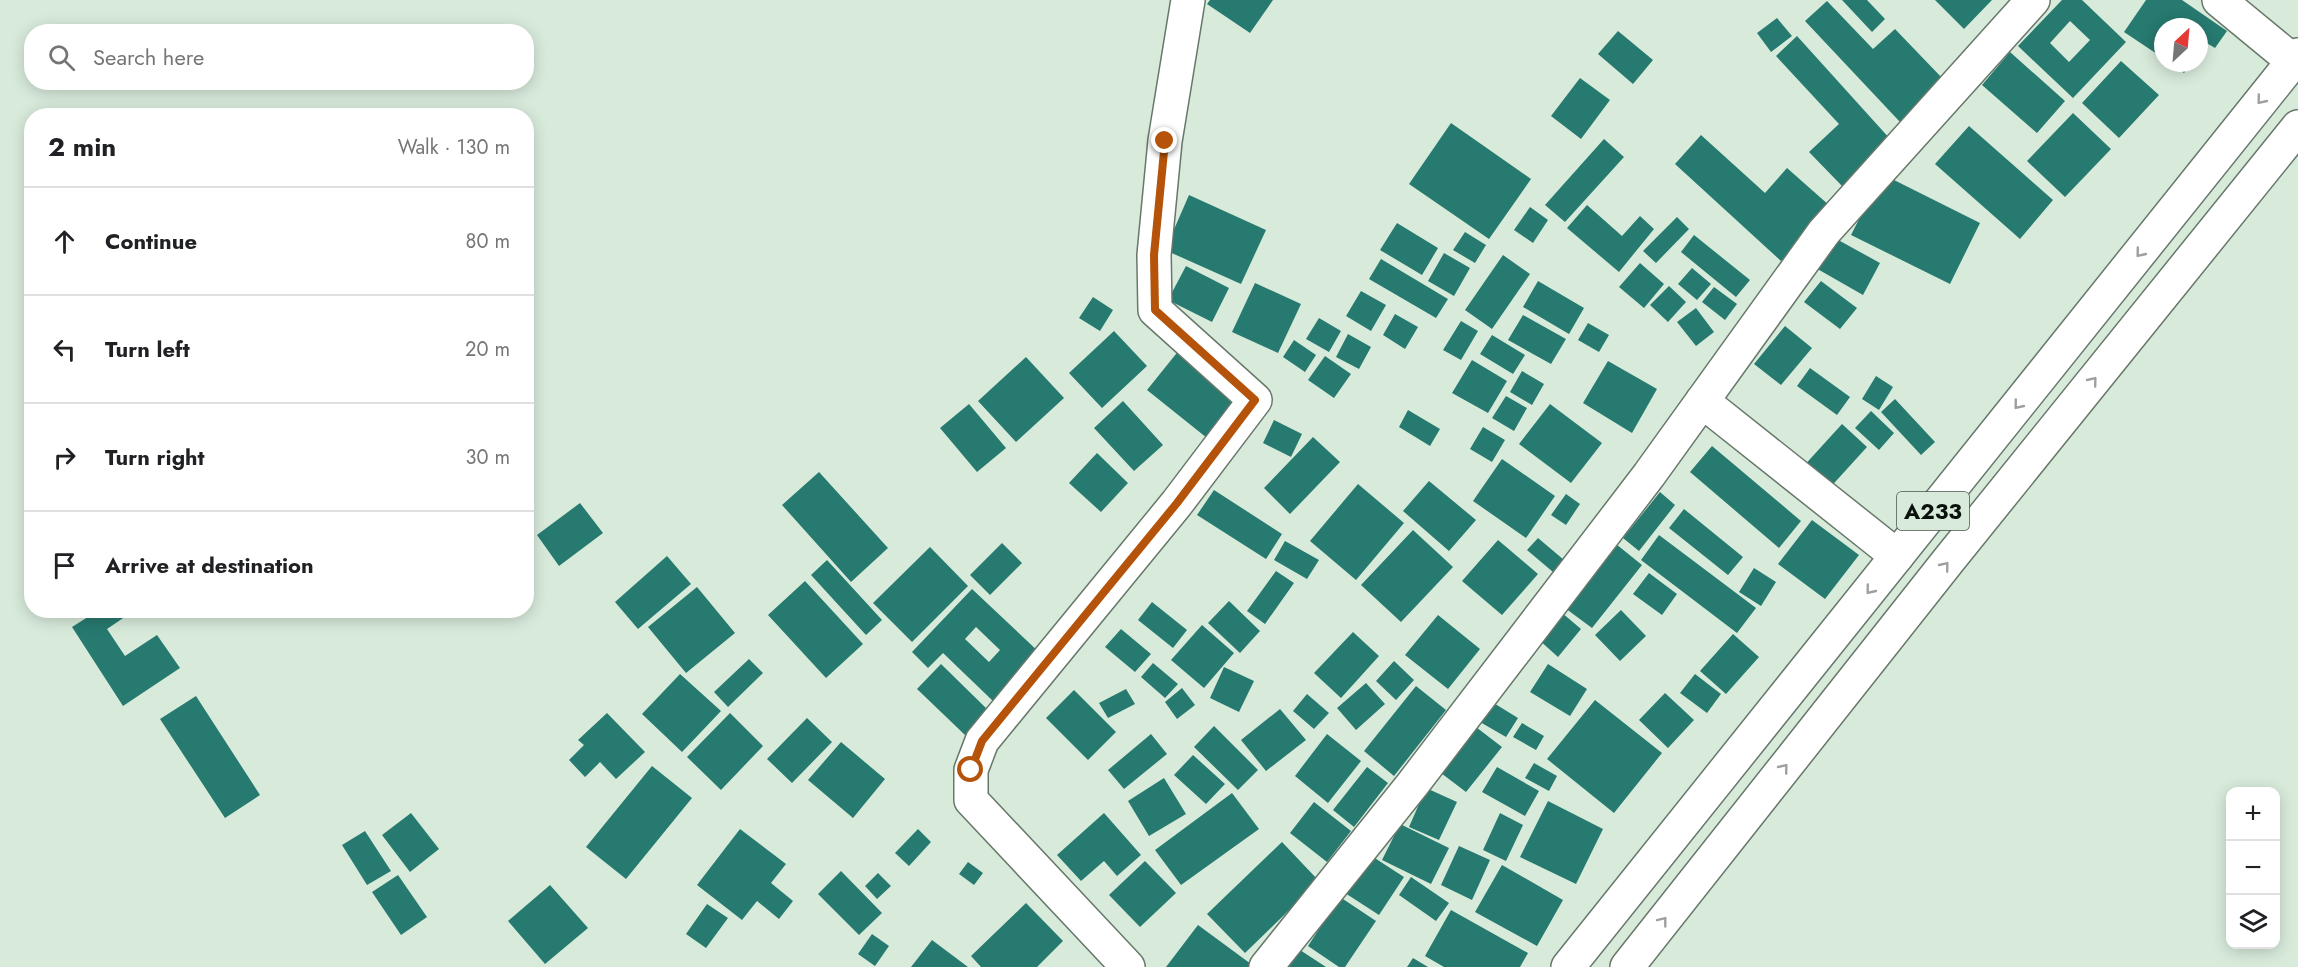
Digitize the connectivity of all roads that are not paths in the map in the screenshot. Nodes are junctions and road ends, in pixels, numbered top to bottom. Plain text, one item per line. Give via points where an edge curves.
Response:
1 (1188, 0) edge
2 (2033, 0) edge
3 (2219, 0) edge
4 (2295, 58) edge
5 (2298, 127) edge
6 (1702, 401) junction
7 (1897, 556) junction
8 (1128, 967) edge
9 (1266, 967) edge
10 (1568, 967) edge
11 (1627, 967) edge

1 - 8 main road via 1165,141 1154,255 1155,310 1255,400 1177,503 982,741 971,770 971,800
2 - 6 main road via 1824,232
3 - 4 main road
4 -> 7 main road, A233
11 -> 5 main road, A233
6 - 7 main road
6 - 9 main road via 1412,785
7 -> 10 main road, A233

